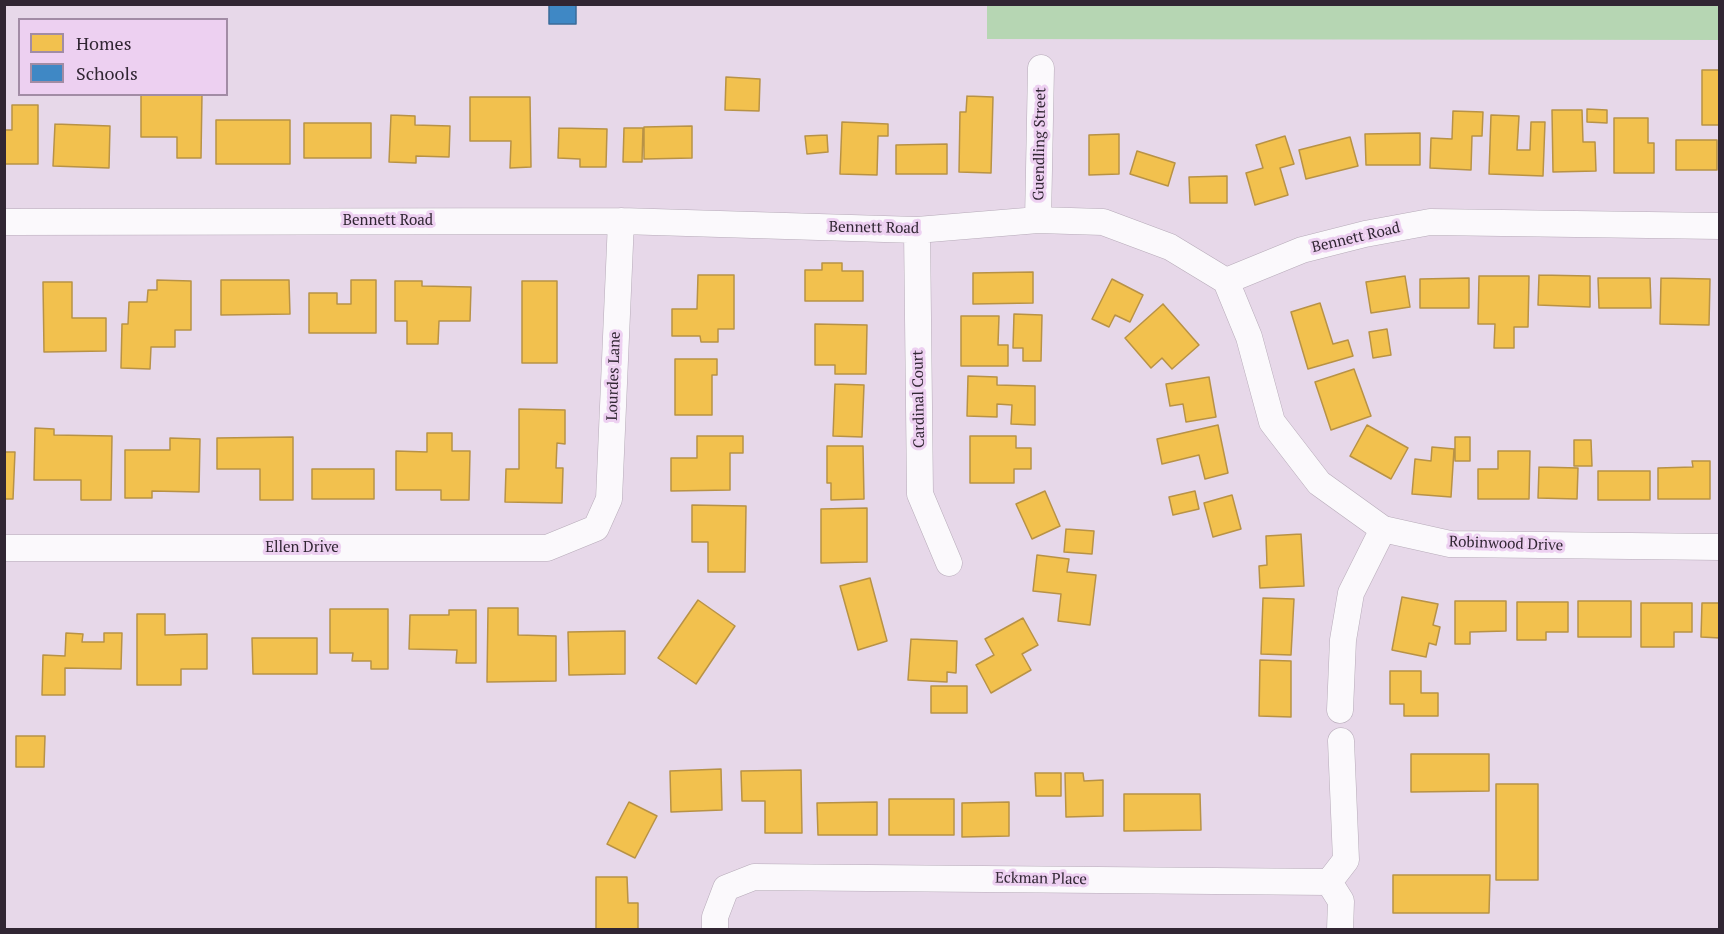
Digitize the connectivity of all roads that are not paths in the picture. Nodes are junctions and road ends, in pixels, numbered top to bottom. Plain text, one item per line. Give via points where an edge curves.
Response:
1 (1041, 68) dead end
2 (621, 220) junction
3 (1038, 220) junction
4 (4, 222) edge
5 (1719, 226) edge
6 (917, 230) junction
7 (1226, 281) junction
8 (596, 528) joint
9 (1383, 529) junction
10 (1719, 547) edge
11 (4, 548) edge
12 (949, 563) dead end
13 (1340, 710) dead end
14 (1341, 741) dead end
15 (1329, 882) junction
16 (715, 930) edge
17 (1340, 930) edge

1 - 3 street, Guendling Street
2 - 4 street, Bennett Road
2 - 6 street, Bennett Road
2 - 8 street, Lourdes Lane via 609,499
3 - 6 street, Bennett Road
3 - 7 street, Bennett Road via 1103,222 1170,247
5 - 7 street, Bennett Road via 1430,222 1302,250
6 - 12 street, Cardinal Court via 920,494
7 - 9 street, Robinwood Drive via 1250,337 1272,422 1319,483
8 - 11 street, Ellen Drive via 547,548
9 - 10 street, Robinwood Drive via 1449,544
9 - 13 street via 1351,593 1343,640
14 - 15 street via 1346,860
15 - 16 street, Eckman Place via 754,877 726,888 715,917
15 - 17 street via 1341,901

